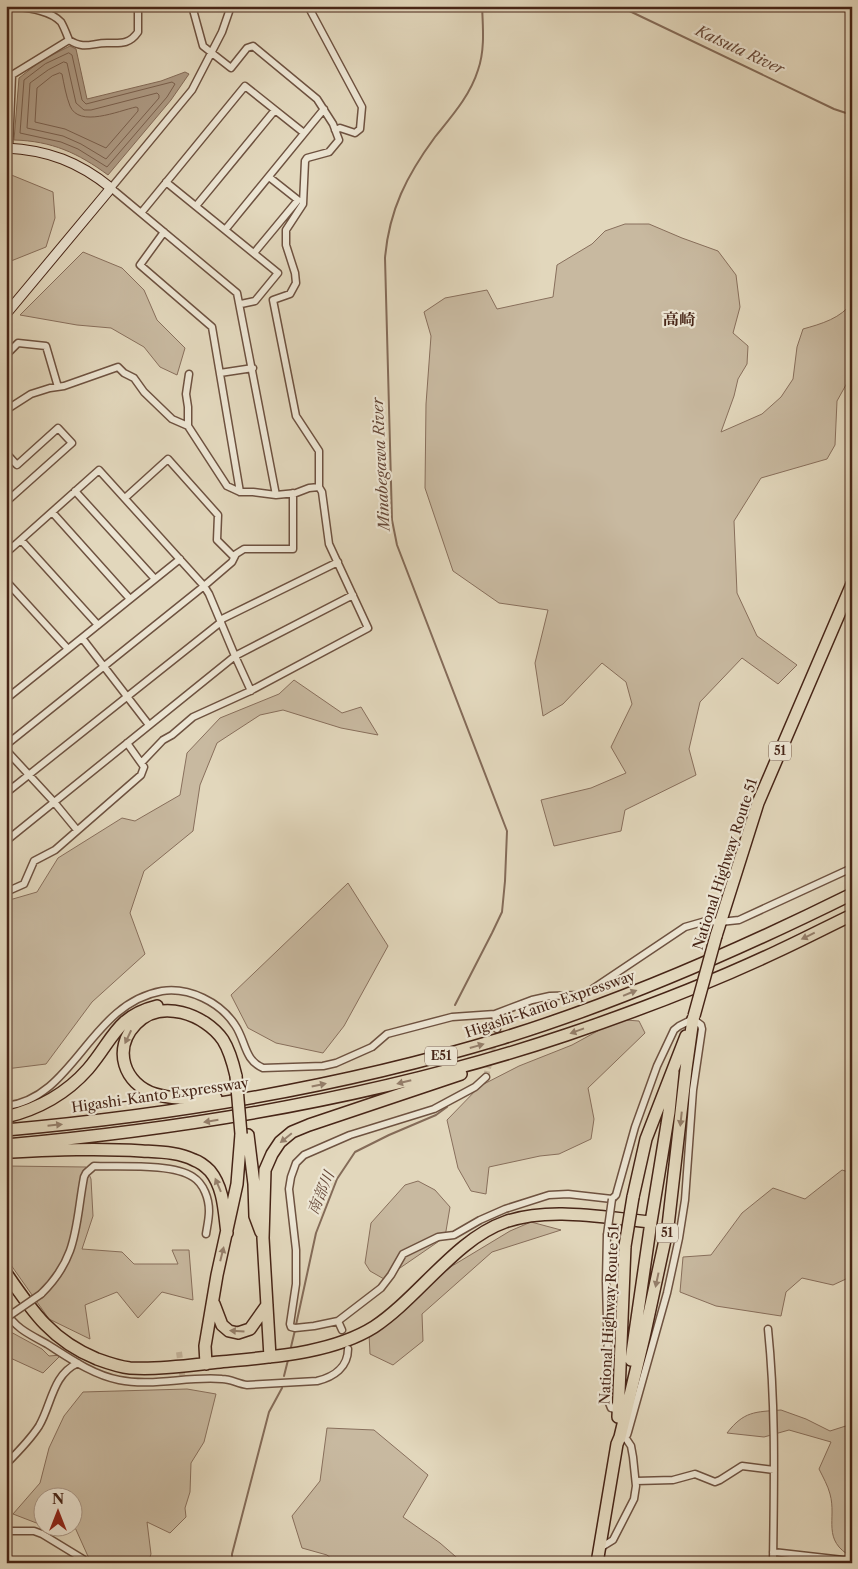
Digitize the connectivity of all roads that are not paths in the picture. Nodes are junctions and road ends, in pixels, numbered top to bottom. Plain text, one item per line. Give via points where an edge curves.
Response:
1 (12, 6) edge
2 (138, 6) edge
3 (192, 6) edge
4 (231, 6) edge
5 (308, 6) edge
6 (69, 40) junction
7 (212, 52) junction
8 (9, 75) edge
9 (8, 109) edge
10 (324, 109) junction
11 (275, 110) junction
12 (336, 130) junction
13 (304, 133) junction
14 (8, 148) edge
15 (269, 177) junction
16 (166, 182) junction
17 (111, 188) junction
18 (196, 206) junction
19 (141, 213) junction
20 (225, 230) junction
21 (164, 232) junction
22 (254, 253) junction
23 (240, 304) junction
24 (6, 314) edge
25 (6, 355) edge
26 (252, 368) junction
27 (220, 373) junction
28 (189, 374) dead end
29 (58, 387) junction
30 (6, 410) edge
31 (188, 426) junction
32 (6, 453) edge
33 (319, 487) junction
34 (75, 491) junction
35 (240, 492) junction
36 (293, 493) junction
37 (276, 495) junction
38 (125, 498) junction
39 (6, 502) edge
40 (52, 512) junction
41 (21, 540) junction
42 (6, 553) edge
43 (234, 557) junction
44 (180, 559) junction
45 (338, 562) junction
46 (155, 579) junction
47 (6, 581) edge
48 (852, 584) edge
49 (204, 586) junction
50 (353, 595) junction
51 (130, 599) junction
52 (220, 621) junction
53 (98, 624) junction
54 (82, 638) junction
55 (68, 649) junction
56 (235, 656) junction
57 (104, 666) junction
58 (250, 691) junction
59 (127, 697) junction
60 (6, 699) edge
61 (149, 725) junction
62 (127, 743) junction
63 (6, 745) edge
64 (6, 750) edge
65 (142, 762) junction
66 (29, 775) junction
67 (6, 793) edge
68 (54, 802) junction
69 (77, 830) junction
70 (6, 841) edge
71 (852, 868) edge
72 (6, 892) edge
73 (852, 894) edge
74 (852, 915) edge
75 (720, 922) junction
76 (495, 1014) junction
77 (694, 1017) junction
78 (497, 1029) tunnel mouth
79 (690, 1046) junction
80 (511, 1052) junction
81 (673, 1072) junction
82 (240, 1076) junction
83 (486, 1077) tunnel mouth
84 (300, 1089) junction
85 (6, 1106) edge
86 (670, 1112) junction
87 (6, 1116) edge
88 (6, 1130) edge
89 (245, 1135) junction
90 (6, 1145) edge
91 (6, 1152) edge
92 (612, 1199) junction
93 (651, 1222) junction
94 (227, 1233) junction
95 (206, 1234) dead end
96 (263, 1238) junction
97 (6, 1272) edge
98 (212, 1300) junction
99 (267, 1305) junction
100 (7, 1314) edge
101 (338, 1321) junction
102 (768, 1329) dead end
103 (342, 1330) dead end
104 (635, 1332) junction
105 (348, 1349) dead end
106 (270, 1357) junction
107 (78, 1363) junction
108 (206, 1364) junction
109 (635, 1374) junction
110 (619, 1406) junction
111 (620, 1439) junction
112 (6, 1464) edge
113 (774, 1470) junction
114 (636, 1481) junction
115 (6, 1531) edge
116 (599, 1549) junction
117 (773, 1552) junction
118 (852, 1561) edge
119 (85, 1563) edge
120 (597, 1563) edge
121 (773, 1563) edge

1 - 6 street via 53,16 61,23
2 - 6 street via 138,32 128,42 78,46
3 - 7 street via 203,46
4 - 7 street
5 - 12 street via 362,107 360,129 355,133 340,128
6 - 8 street
7 - 10 street via 231,68 247,48 253,46 317,99
7 - 17 street via 192,90
8 - 9 street
9 - 14 street
10 - 12 street
10 - 13 street
11 - 13 street
11 - 16 street via 245,86
11 - 18 street
12 - 33 street via 339,140 330,152 305,161 303,204 286,230 285,238 296,283 290,294 274,300 296,416 319,452
13 - 15 street
14 - 17 street via 55,155 88,171
15 - 20 street
15 - 22 street via 298,200
16 - 18 street
16 - 19 street
17 - 19 street
17 - 24 street
18 - 20 street
19 - 21 street
20 - 22 street
21 - 23 street via 237,293
21 - 27 street via 140,265 212,327
22 - 23 street via 278,273 255,301
23 - 26 street
25 - 29 street via 18,343 46,346
26 - 27 street
26 - 37 street
27 - 35 street
28 - 31 street via 186,394
29 - 30 street via 30,394
29 - 31 street via 118,367 134,378 172,419
31 - 35 street via 227,486
32 - 39 street via 17,465 58,428 72,443
33 - 36 street
33 - 45 street via 329,544
34 - 38 street via 99,470
34 - 40 street
34 - 46 street
35 - 37 street
36 - 37 street
36 - 43 street via 293,549 244,549
38 - 43 street via 168,460 218,515 217,540
38 - 44 street
40 - 41 street
40 - 51 street
41 - 42 street
41 - 53 street
43 - 49 street
44 - 46 street
44 - 49 street
45 - 50 street
45 - 52 street
46 - 51 street
47 - 55 street
48 - 75 highway, National Highway Route 51 / 51 via 758,803
49 - 52 street
49 - 57 street
50 - 56 street
50 - 58 street via 368,628
51 - 53 street
52 - 56 street
52 - 59 street
53 - 54 street
54 - 55 street
54 - 57 street
55 - 60 street
56 - 58 street
56 - 61 street
57 - 59 street
57 - 63 street
58 - 65 street via 193,717 163,740
59 - 61 street
59 - 66 street
61 - 62 street
62 - 65 street
62 - 68 street
64 - 66 street
65 - 69 street via 141,775
66 - 67 street
66 - 68 street
68 - 69 street
68 - 70 street
69 - 72 street via 55,850 34,861 24,884
71 - 75 street via 739,920
84 -> 73 highway, Higashi-Kanto Expressway / E51 via 428,1060 593,1008 744,945
74 -> 80 highway, E51 via 776,953 684,992
75 - 76 street via 706,921 685,927 588,992 532,1000
75 - 77 highway, National Highway Route 51 / 51, bridge
76 - 78 street
76 - 85 street via 452,1017 387,1034 372,1047 336,1063 262,1068 254,1065 235,1025 214,1004 184,992 154,993 130,1003 113,1016 58,1078 37,1096
77 - 79 highway, National Highway Route 51 / 51
77 - 81 highway, National Highway Route 51 / 51
77 - 92 street via 674,1030 656,1066 616,1195
77 - 111 street via 702,1029 693,1090 685,1200 667,1293 628,1432
79 - 86 highway
79 -> 109 highway, National Highway Route 51 / 51 via 668,1226
80 -> 90 highway, E51 via 379,1088 254,1114 141,1131
80 -> 96 highway via 472,1071 309,1125 286,1137 272,1154 265,1170
81 - 86 highway
81 - 110 highway, National Highway Route 51 / 51, bridge via 646,1139 625,1246
82 -> 84 highway via 218,1034 206,1023 185,1013 161,1012 146,1017 132,1029 124,1046 124,1061 131,1078 141,1088 157,1095 222,1098
82 - 87 highway via 236,1049 217,1022 188,1006 165,1005 142,1010 119,1026 90,1067 55,1098 25,1112
82 - 89 highway, bridge
83 - 101 street via 475,1087 434,1109 350,1135 304,1155 296,1163 289,1189 296,1250 296,1284 290,1324 295,1328
88 -> 84 highway, Higashi-Kanto Expressway / E51 via 138,1115
86 - 93 highway
89 - 94 highway
89 - 96 highway via 254,1184 255,1216
94 -> 91 highway via 217,1181 210,1172 184,1156 104,1149
92 - 101 street via 549,1195 505,1209 454,1234 438,1237 403,1254 381,1288
92 - 110 street, bridge via 606,1281 609,1403 611,1408
93 - 104 highway
93 - 106 highway via 534,1214 504,1222 466,1244 392,1314 372,1328 338,1343
98 -> 94 highway
95 - 100 street, bridge via 208,1200 204,1189 193,1177 174,1170 94,1166 84,1177 79,1218 68,1258 54,1281 41,1294
96 - 99 highway
97 - 108 highway via 44,1325 96,1359 112,1365 147,1368
99 -> 98 highway via 250,1329 238,1332 229,1331 222,1325
98 - 108 highway via 205,1346
99 - 106 highway
100 - 107 street via 16,1326
101 - 103 street
102 - 113 street
104 - 109 highway via 631,1364
104 - 110 highway
105 - 107 street via 344,1365 326,1379 247,1385 220,1378 130,1382 108,1377
106 - 108 highway
107 - 112 street via 60,1377 39,1425
109 - 111 highway, National Highway Route 51 / 51
110 - 111 highway, National Highway Route 51 / 51 via 616,1436
111 - 114 street via 631,1446
111 - 116 highway, National Highway Route 51 / 51
113 - 114 street via 742,1466 715,1482 695,1474 673,1480
113 - 117 street
114 - 116 street via 634,1499 625,1519 613,1540
115 - 119 street via 42,1534 83,1558
116 - 120 highway, National Highway Route 51 / 51
117 - 118 street
117 - 121 street

